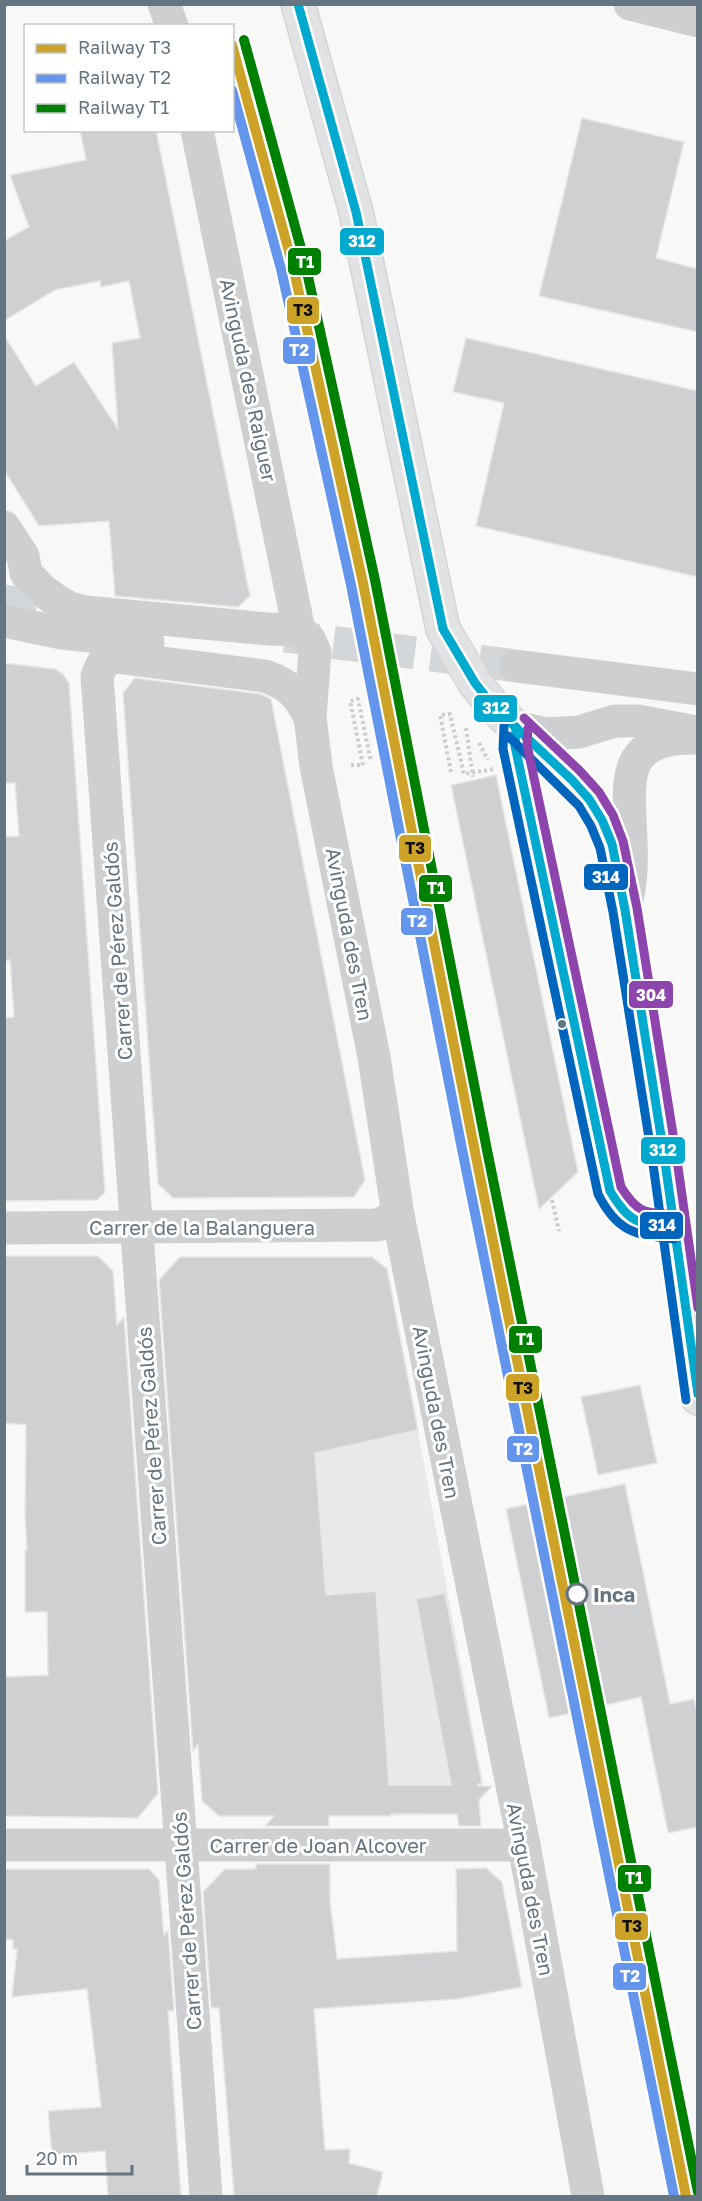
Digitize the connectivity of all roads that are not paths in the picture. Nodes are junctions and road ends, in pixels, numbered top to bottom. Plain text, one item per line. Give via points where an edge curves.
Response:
1 (164, 4) edge
2 (298, 4) edge
3 (630, 4) edge
4 (698, 21) edge
5 (171, 24) edge
6 (197, 132) edge
7 (4, 527) edge
8 (34, 582) junction
9 (4, 609) edge
10 (4, 621) edge
11 (299, 630) junction
12 (276, 656) tunnel mouth
13 (698, 688) edge
14 (698, 706) edge
15 (310, 717) junction
16 (516, 727) junction
17 (698, 736) edge
18 (625, 910) junction
19 (398, 1215) junction
20 (675, 1227) junction
21 (4, 1228) edge
22 (136, 1228) junction
23 (689, 1264) edge
24 (698, 1398) edge
25 (4, 1845) edge
26 (181, 1845) junction
27 (524, 1845) junction
28 (206, 2196) edge
29 (588, 2196) edge

1 - 5 street
2 - 16 main road via 356,212 443,629 475,683
3 - 4 street
6 - 11 street, Avinguda des Raiguer
7 - 8 street
8 - 9 street via 21,588
8 - 11 street via 70,608 85,612
10 - 12 street via 62,633
11 - 15 street, Avinguda des Tren via 315,652
13 - 14 street via 516,674
15 - 19 street, Avinguda des Tren via 316,766 374,1057
15 - 22 street, Carrer de Pérez Galdós via 299,697 283,683 265,676 115,657 104,663 97,676
16 - 17 street via 547,734 579,732 615,721 638,721 685,729
16 - 18 main road via 572,780 602,820 612,844
16 - 20 lane via 515,746 610,1191 623,1214 639,1224
17 - 18 street via 663,741 647,748 631,771 630,884
18 - 20 main road
19 - 22 street, Carrer de la Balanguera via 378,1225
19 - 27 street, Avinguda des Tren
20 - 23 main road
21 - 22 street, Carrer de la Balanguera
22 - 26 street, Carrer de Pérez Galdós
23 - 24 main road
25 - 26 street, Carrer de Joan Alcover
26 - 27 street, Carrer de Joan Alcover
26 - 28 street, Carrer de Pérez Galdós
27 - 29 street, Avinguda des Tren

